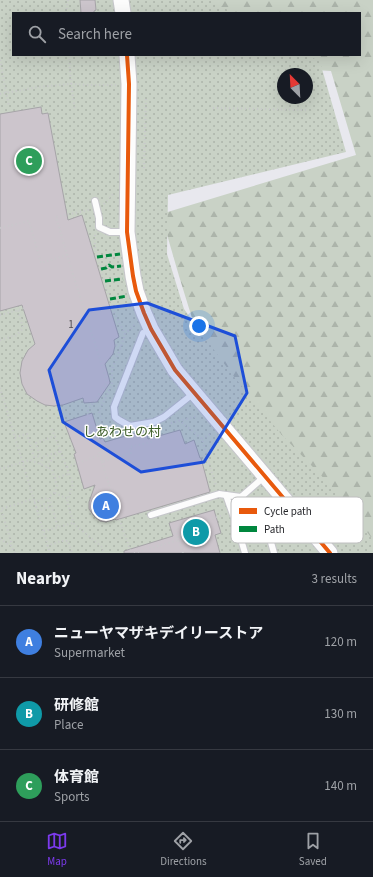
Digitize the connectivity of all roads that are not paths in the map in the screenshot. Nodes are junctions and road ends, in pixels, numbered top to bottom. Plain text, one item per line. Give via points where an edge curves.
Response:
1 (121, 0) edge
2 (123, 12) edge
3 (127, 56) edge
4 (98, 205) road end
5 (127, 232) junction
6 (143, 333) dead end
7 (194, 393) junction
8 (265, 476) junction
9 (226, 495) junction
10 (241, 497) joint
11 (283, 497) edge
12 (231, 509) edge
13 (151, 515) dead end
14 (242, 543) edge
15 (271, 543) edge
16 (322, 543) edge
17 (245, 553) edge
18 (274, 553) edge
19 (330, 553) edge

1 - 2 street
3 - 5 street
4 - 5 lane via 99,227 110,232
5 - 7 street via 136,291 144,313 175,370
6 - 7 lane via 114,407 115,417 130,426 154,422
7 - 8 street
8 - 10 lane
8 - 11 street
9 - 10 lane
9 - 12 lane
9 - 13 lane via 219,494
14 - 17 lane
15 - 18 lane
16 - 19 street

